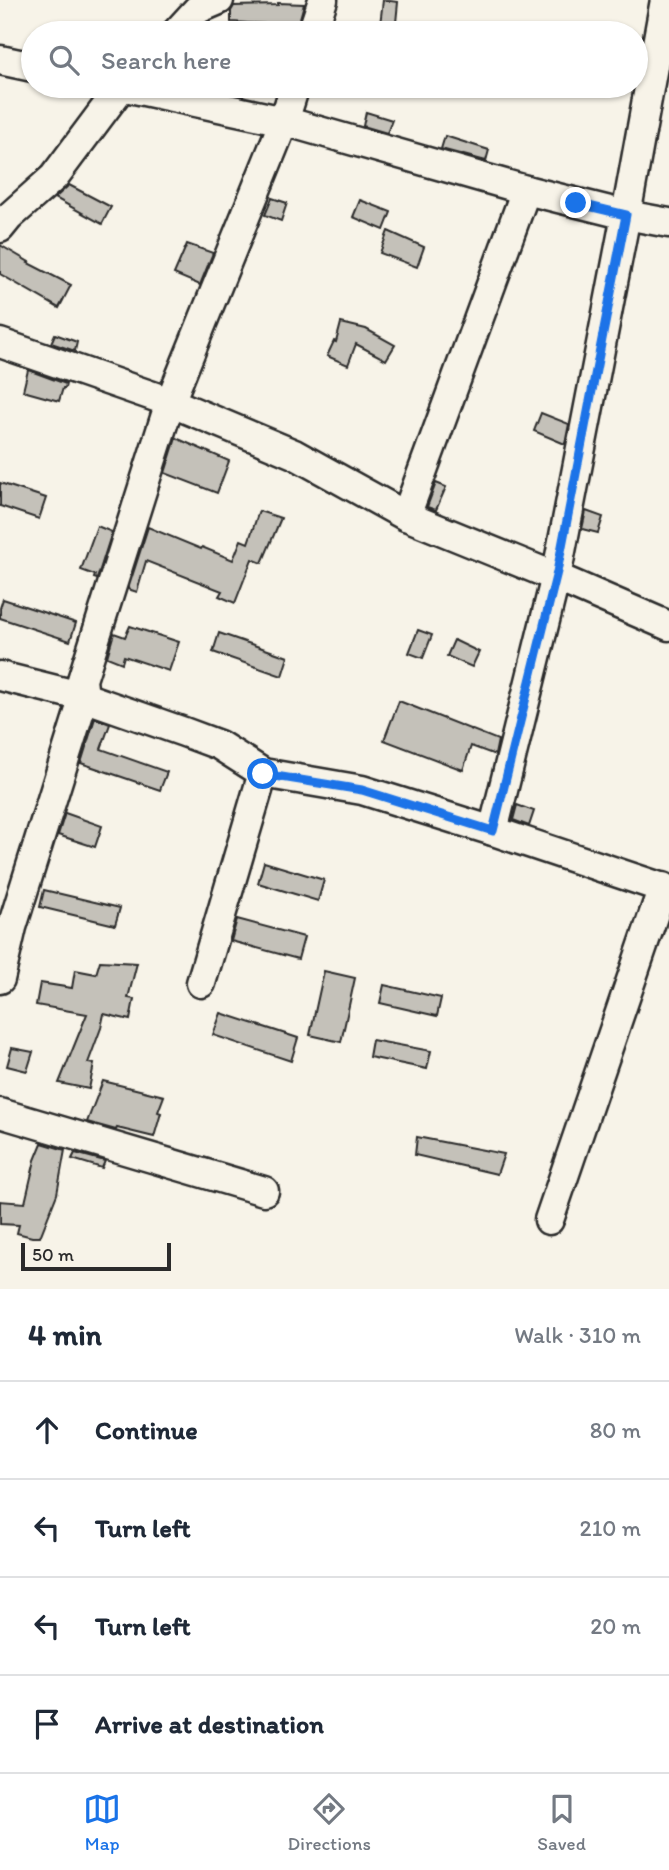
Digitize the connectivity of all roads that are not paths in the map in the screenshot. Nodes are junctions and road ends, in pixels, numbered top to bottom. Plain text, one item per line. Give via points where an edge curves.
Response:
1 (219, 0) edge
2 (323, 0) edge
3 (665, 0) edge
4 (187, 21) edge
5 (316, 21) edge
6 (0, 60) edge
7 (21, 64) edge
8 (648, 94) edge
9 (112, 98) edge
10 (177, 98) edge
11 (291, 98) edge
12 (647, 98) edge
13 (284, 121) junction
14 (526, 190) junction
15 (626, 215) junction
16 (669, 223) edge
17 (0, 228) edge
18 (0, 344) edge
19 (170, 402) junction
20 (405, 516) junction
21 (556, 577) junction
22 (669, 626) edge
23 (0, 676) edge
24 (84, 696) junction
25 (263, 774) junction
26 (493, 831) junction
27 (666, 888) edge
28 (0, 979) edge
29 (201, 983) dead end
30 (0, 1114) edge
31 (264, 1191) dead end
32 (549, 1220) dead end

1 - 4 street via 198,9
2 - 5 street
3 - 8 street
6 - 7 street
9 - 17 street via 54,177
10 - 13 street
11 - 13 street
12 - 15 street
13 - 14 street
13 - 19 street
14 - 15 street
14 - 20 street
15 - 16 street
15 - 21 street
18 - 19 street
19 - 20 street via 294,454
19 - 24 street via 82,680
20 - 21 street
21 - 22 street
21 - 26 street
23 - 24 street
24 - 25 street via 219,746
24 - 28 street
25 - 26 street via 362,790
25 - 29 street
26 - 27 street
27 - 32 street
30 - 31 street

